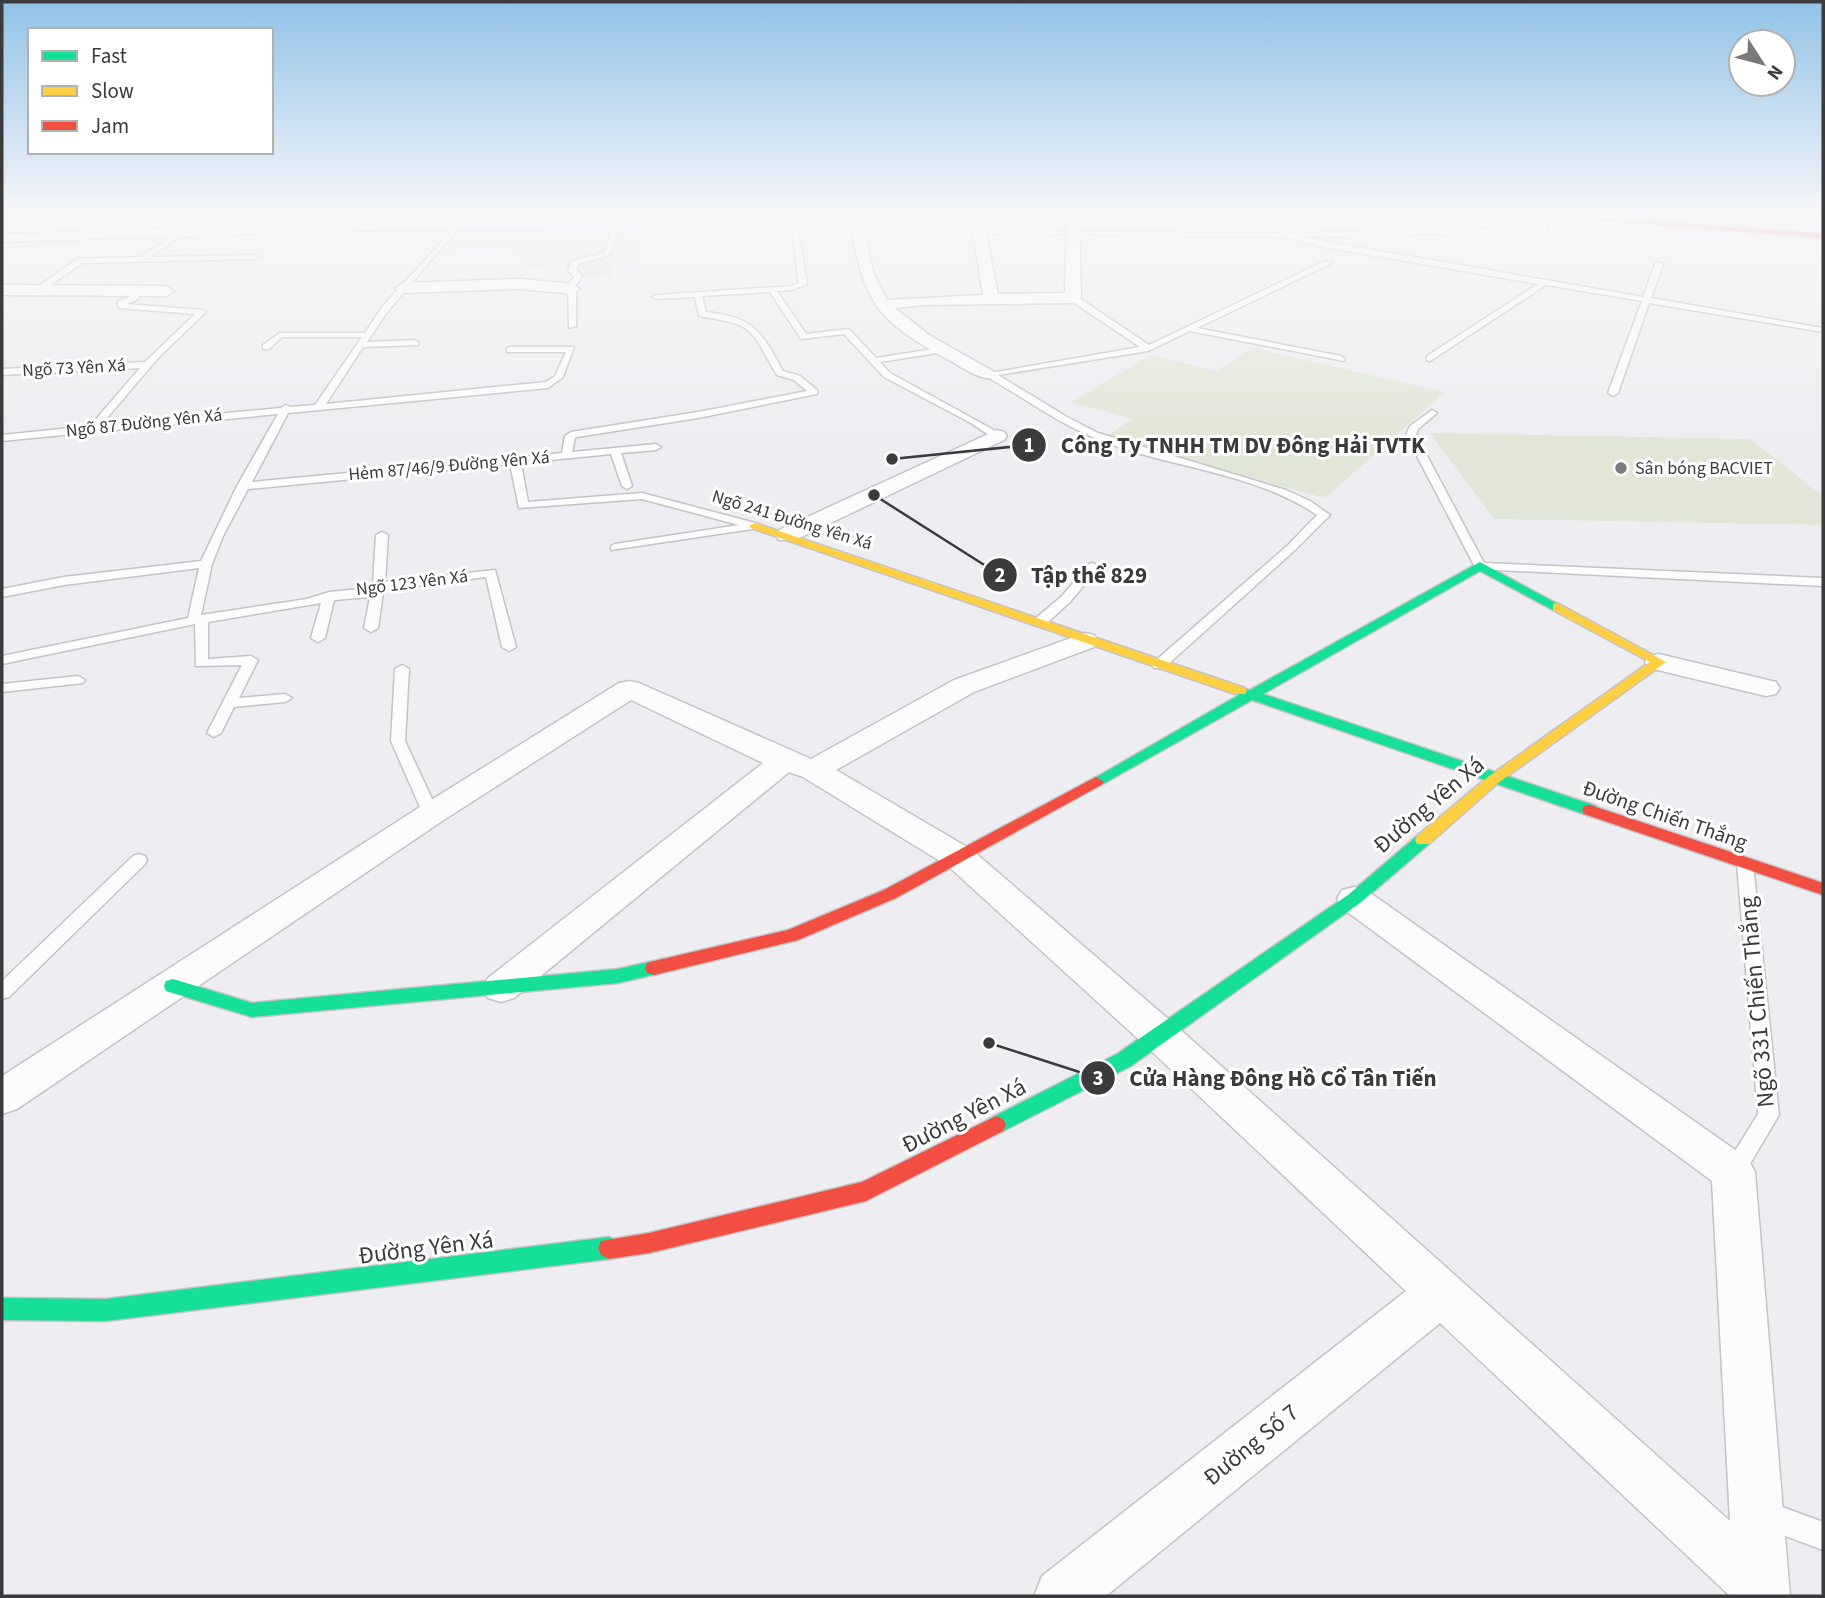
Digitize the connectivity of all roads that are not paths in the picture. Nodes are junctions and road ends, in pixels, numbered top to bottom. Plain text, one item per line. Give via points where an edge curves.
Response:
1 (403, 288) edge
2 (39, 289) joint
3 (568, 289) edge
4 (572, 289) joint
5 (772, 289) joint
6 (872, 289) edge
7 (988, 289) edge
8 (1073, 289) edge
9 (1275, 289) edge
10 (1536, 289) edge
11 (1577, 289) edge
12 (1652, 289) edge
13 (2, 290) edge
14 (166, 291) dead end
15 (138, 292) junction
16 (698, 294) junction
17 (656, 297) dead end
18 (990, 298) junction
19 (1073, 298) junction
20 (1649, 301) junction
21 (882, 305) junction
22 (572, 326) dead end
23 (1191, 329) junction
24 (1823, 330) edge
25 (366, 335) junction
26 (415, 343) dead end
27 (361, 345) junction
28 (266, 347) dead end
29 (1148, 348) junction
30 (510, 349) dead end
31 (943, 349) junction
32 (1430, 358) dead end
33 (1341, 359) dead end
34 (873, 361) junction
35 (147, 365) junction
36 (2, 372) edge
37 (989, 374) junction
38 (1613, 393) dead end
39 (320, 405) junction
40 (286, 408) junction
41 (1432, 413) dead end
42 (94, 428) junction
43 (997, 436) joint
44 (2, 438) edge
45 (656, 447) dead end
46 (615, 451) junction
47 (566, 456) junction
48 (515, 461) junction
49 (242, 486) junction
50 (627, 486) dead end
51 (667, 490) dead end
52 (642, 496) junction
53 (755, 526) junction
54 (382, 535) dead end
55 (787, 535) junction
56 (615, 548) dead end
57 (206, 564) junction
58 (1480, 566) junction
59 (1093, 567) dead end
60 (1823, 582) edge
61 (379, 585) junction
62 (2, 593) edge
63 (336, 594) junction
64 (194, 619) junction
65 (1040, 622) junction
66 (371, 628) dead end
67 (318, 638) dead end
68 (1085, 640) junction
69 (509, 647) dead end
70 (6, 659) edge
71 (1659, 662) junction
72 (1159, 665) junction
73 (402, 669) dead end
74 (2, 670) edge
75 (78, 680) dead end
76 (2, 688) edge
77 (1766, 688) dead end
78 (1253, 695) junction
79 (285, 698) dead end
80 (229, 703) junction
81 (214, 733) dead end
82 (799, 765) junction
83 (1493, 779) junction
84 (430, 814) junction
85 (960, 858) junction
86 (139, 860) dead end
87 (1745, 864) junction
88 (1823, 889) edge
89 (1354, 899) junction
90 (173, 986) junction
91 (501, 988) junction
92 (2, 992) edge
93 (1160, 1035) junction
94 (2, 1097) edge
95 (1733, 1172) junction
96 (1440, 1293) junction
97 (2, 1309) edge
98 (1756, 1511) junction
99 (1823, 1536) edge
100 (1761, 1592) edge
101 (1062, 1596) edge

1 - 25 lane
2 - 13 street
2 - 15 street
3 - 4 street
4 - 22 lane
5 - 16 lane
5 - 34 lane via 804,337 846,331
6 - 21 street
7 - 18 street
8 - 19 street
9 - 23 lane
10 - 32 lane
11 - 20 lane
12 - 20 lane
14 - 15 street
15 - 35 lane via 120,304 202,312
16 - 17 lane
16 - 47 lane via 702,314 733,316 752,325 780,373 797,378 814,392 575,434 570,436
18 - 19 street
18 - 21 street
19 - 29 lane
20 - 24 lane
20 - 38 lane
21 - 31 street
23 - 29 lane
23 - 33 lane
25 - 27 lane
25 - 28 lane via 280,335
26 - 27 lane
27 - 39 lane
29 - 37 lane
30 - 39 lane, Ngõ 87 Đường Yên Xá via 570,349 559,377 548,385
31 - 34 lane
31 - 37 street
34 - 43 lane via 887,375
35 - 36 lane, Ngõ 73 Yên Xá
35 - 42 lane
37 - 72 lane via 1086,432 1272,489 1312,504 1324,515
39 - 40 lane, Ngõ 87 Đường Yên Xá
40 - 42 lane, Ngõ 87 Đường Yên Xá
40 - 49 lane
41 - 58 lane via 1411,435
42 - 44 lane, Ngõ 87 Đường Yên Xá
43 - 55 street
45 - 46 lane, Hẻm 87/46/9 Đường Yên Xá
46 - 47 lane, Hẻm 87/46/9 Đường Yên Xá
46 - 50 lane
47 - 48 lane, Hẻm 87/46/9 Đường Yên Xá
48 - 49 lane, Hẻm 87/46/9 Đường Yên Xá
48 - 52 lane, Ngõ 241 Đường Yên Xá via 523,506
49 - 57 lane
51 - 52 lane
52 - 53 lane, Ngõ 241 Đường Yên Xá
53 - 55 street, Ngõ 241 Đường Yên Xá
53 - 56 lane
54 - 61 lane
55 - 65 street, Ngõ 241 Đường Yên Xá
57 - 62 lane via 64,580
57 - 64 lane
58 - 60 lane
58 - 71 street
58 - 78 street
59 - 65 lane
61 - 63 lane, Ngõ 123 Yên Xá
61 - 69 lane, Ngõ 123 Yên Xá via 491,573
63 - 64 lane via 306,603
63 - 66 lane via 377,593
63 - 67 lane
64 - 70 lane
64 - 80 lane via 202,620 201,663 251,660
65 - 68 street, Ngõ 241 Đường Yên Xá
68 - 72 street, Ngõ 241 Đường Yên Xá
68 - 82 street via 964,686
70 - 74 lane
71 - 77 street
71 - 83 street, Đường Yên Xá
72 - 78 street, Ngõ 241 Đường Yên Xá
73 - 84 lane via 398,741
75 - 76 lane
78 - 83 street, Đường Chiến Thắng
78 - 85 street
79 - 80 lane
80 - 81 lane
82 - 84 street via 629,689
82 - 85 street
82 - 91 street
83 - 87 street, Đường Chiến Thắng
83 - 89 street, Đường Yên Xá
84 - 90 street
85 - 91 street via 890,894 792,935 618,976
85 - 93 street
86 - 92 lane
87 - 88 street, Đường Chiến Thắng
87 - 95 lane, Ngõ 331 Chiến Thắng via 1769,1115
89 - 93 street, Đường Yên Xá
89 - 95 street
90 - 91 street via 252,1010
90 - 94 street
93 - 96 street
93 - 97 street, Đường Yên Xá via 1125,1060 866,1192 622,1247 106,1310
95 - 98 street
96 - 100 street
96 - 101 street, Đường Số 7
98 - 99 lane
98 - 100 street

